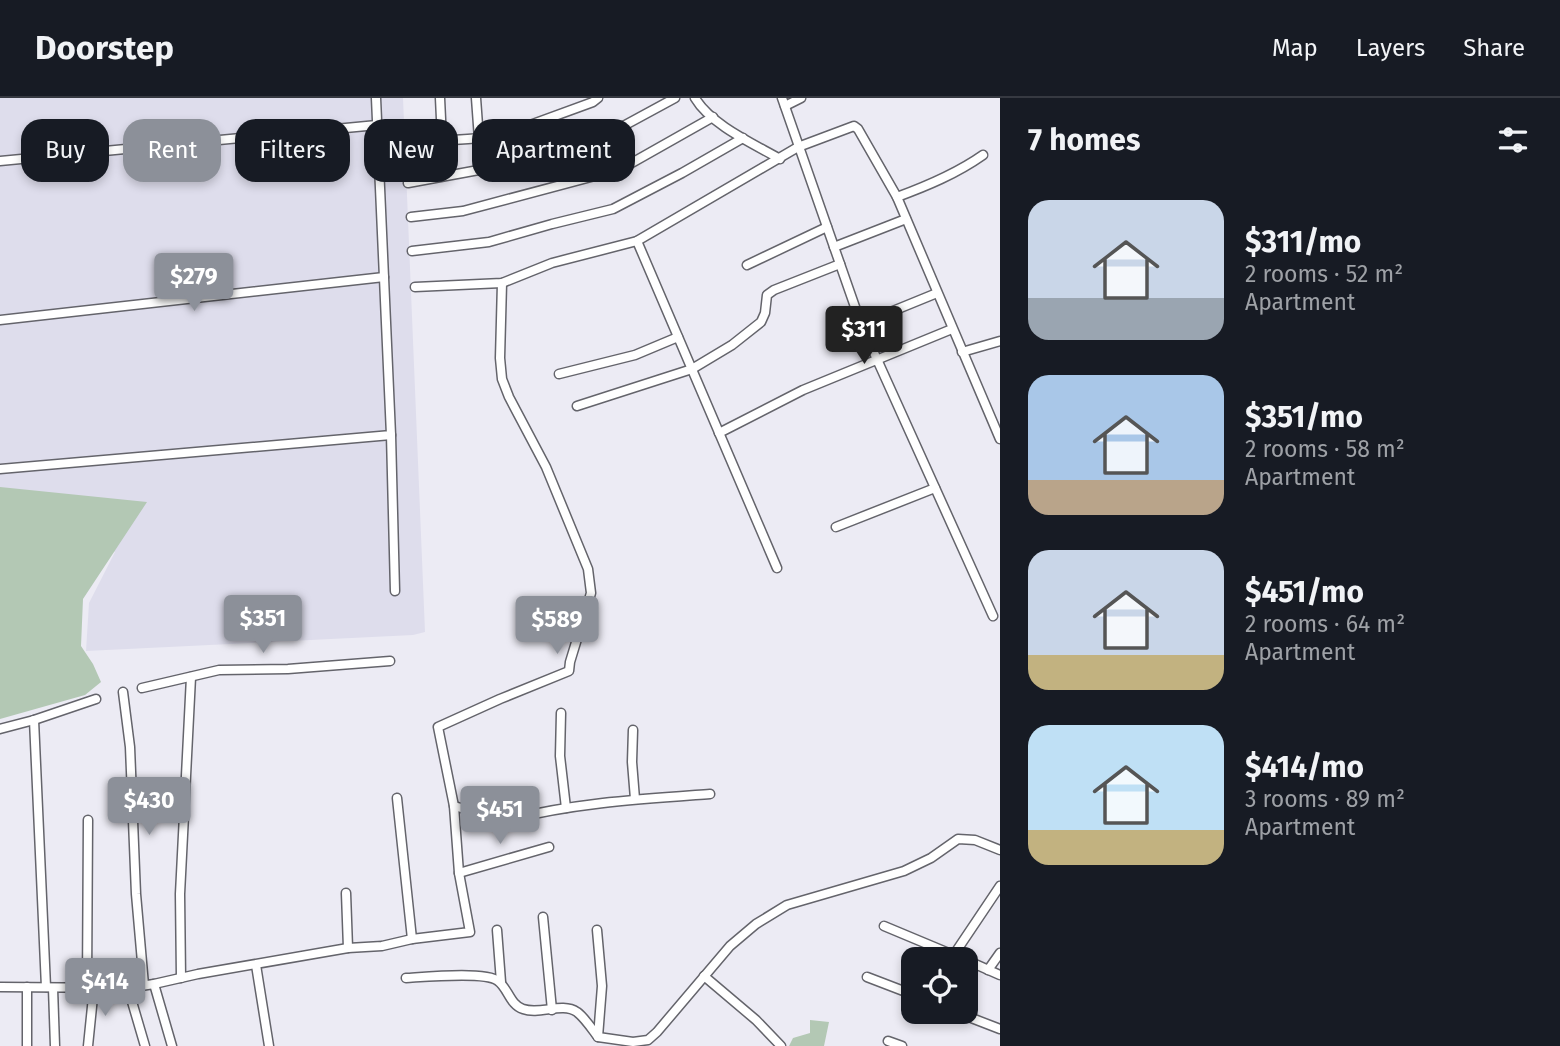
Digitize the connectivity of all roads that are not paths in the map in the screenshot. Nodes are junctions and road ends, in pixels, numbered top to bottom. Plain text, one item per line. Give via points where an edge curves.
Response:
1 (376, 98) edge
2 (440, 98) edge
3 (476, 98) edge
4 (598, 98) edge
5 (674, 98) edge
6 (695, 98) edge
7 (801, 98) edge
8 (783, 102) edge
9 (713, 117) junction
10 (377, 119) edge
11 (441, 119) edge
12 (478, 119) edge
13 (546, 119) edge
14 (364, 126) edge
15 (743, 138) junction
16 (798, 147) junction
17 (983, 155) dead end
18 (780, 159) junction
19 (0, 161) edge
20 (380, 182) edge
21 (408, 183) dead end
22 (897, 197) junction
23 (411, 217) dead end
24 (906, 219) junction
25 (827, 227) junction
26 (637, 241) junction
27 (834, 247) junction
28 (412, 251) dead end
29 (840, 264) junction
30 (747, 265) dead end
31 (384, 277) junction
32 (502, 283) junction
33 (415, 287) dead end
34 (937, 293) junction
35 (0, 320) edge
36 (861, 324) junction
37 (953, 329) junction
38 (678, 337) junction
39 (1000, 341) edge
40 (962, 352) junction
41 (877, 360) junction
42 (692, 369) junction
43 (559, 374) dead end
44 (577, 406) dead end
45 (719, 433) junction
46 (391, 435) junction
47 (1000, 439) edge
48 (0, 469) edge
49 (935, 488) junction
50 (836, 527) dead end
51 (777, 568) dead end
52 (395, 591) dead end
53 (993, 616) dead end
54 (390, 661) dead end
55 (191, 677) junction
56 (142, 688) dead end
57 (123, 692) dead end
58 (96, 699) dead end
59 (562, 713) dead end
60 (34, 720) junction
61 (0, 729) edge
62 (633, 730) dead end
63 (710, 794) dead end
64 (397, 799) dead end
65 (635, 799) junction
66 (454, 806) junction
67 (565, 808) junction
68 (88, 820) dead end
69 (550, 846) dead end
70 (1000, 850) edge
71 (459, 873) junction
72 (1000, 886) edge
73 (346, 893) dead end
74 (543, 917) dead end
75 (884, 926) dead end
76 (497, 930) dead end
77 (597, 930) dead end
78 (412, 939) junction
79 (929, 947) edge
80 (958, 947) edge
81 (348, 948) junction
82 (1000, 953) edge
83 (256, 965) junction
84 (978, 966) edge
85 (988, 970) junction
86 (1000, 975) edge
87 (704, 976) junction
88 (0, 977) edge
89 (867, 977) dead end
90 (181, 978) junction
91 (406, 978) dead end
92 (500, 982) junction
93 (149, 985) junction
94 (0, 987) edge
95 (27, 987) junction
96 (49, 987) junction
97 (90, 987) junction
98 (128, 988) junction
99 (901, 990) edge
100 (552, 1010) junction
101 (978, 1020) edge
102 (1000, 1029) edge
103 (598, 1037) junction
104 (888, 1041) dead end
105 (27, 1046) edge
106 (55, 1046) edge
107 (88, 1046) edge
108 (145, 1046) edge
109 (172, 1046) edge
110 (269, 1046) edge
111 (781, 1046) edge
112 (902, 1046) edge

1 - 10 street
2 - 11 street
3 - 12 street
4 - 13 street
5 - 21 street via 591,139 495,167
6 - 9 street
7 - 8 street
8 - 16 street
9 - 15 street
9 - 23 street via 621,169 463,211
14 - 19 street
15 - 18 street
15 - 28 street via 613,209 489,242
16 - 18 street
16 - 22 street via 849,127 858,129
16 - 25 street
17 - 22 street via 935,183
18 - 26 street
20 - 31 street
22 - 24 street
24 - 27 street
24 - 34 street
25 - 27 street
25 - 30 street
26 - 32 street via 552,263
26 - 38 street
27 - 29 street
29 - 36 street
29 - 42 street via 774,290 767,295 761,322
31 - 35 street
31 - 46 street
32 - 33 street
32 - 66 street via 502,379 551,480 587,569 591,593 569,671 438,727
34 - 36 street
34 - 37 street
36 - 41 street
37 - 40 street
37 - 41 street
38 - 42 street
38 - 43 street via 635,355
39 - 40 street
40 - 47 street
41 - 45 street via 803,390
41 - 49 street
42 - 44 street
42 - 45 street
45 - 51 street
46 - 48 street
46 - 52 street
49 - 50 street
49 - 53 street
54 - 55 street via 219,670
55 - 56 street
55 - 90 street via 180,894
57 - 93 street via 136,894
58 - 60 street
59 - 67 street
60 - 61 street
60 - 96 street
62 - 65 street
63 - 65 street
64 - 78 street
65 - 67 street
66 - 67 street via 508,820
66 - 71 street
68 - 97 street
69 - 71 street
70 - 87 street via 975,839 958,839 904,871 788,905 756,924
71 - 78 street via 470,932
72 - 80 street
73 - 81 street
74 - 100 street
75 - 79 street
76 - 92 street
77 - 103 street via 602,986
78 - 81 street
81 - 83 street
82 - 85 street
83 - 90 street
83 - 110 street
84 - 85 street
85 - 86 street
87 - 103 street via 648,1040
87 - 111 street
88 - 94 street
89 - 99 street
90 - 93 street
91 - 92 street via 488,976
92 - 100 street via 522,1009
93 - 98 street
93 - 109 street
94 - 95 street
95 - 96 street
95 - 105 street
96 - 97 street
96 - 106 street
97 - 98 street
97 - 107 street
98 - 108 street
100 - 103 street via 570,1009 579,1014
101 - 102 street
104 - 112 street

